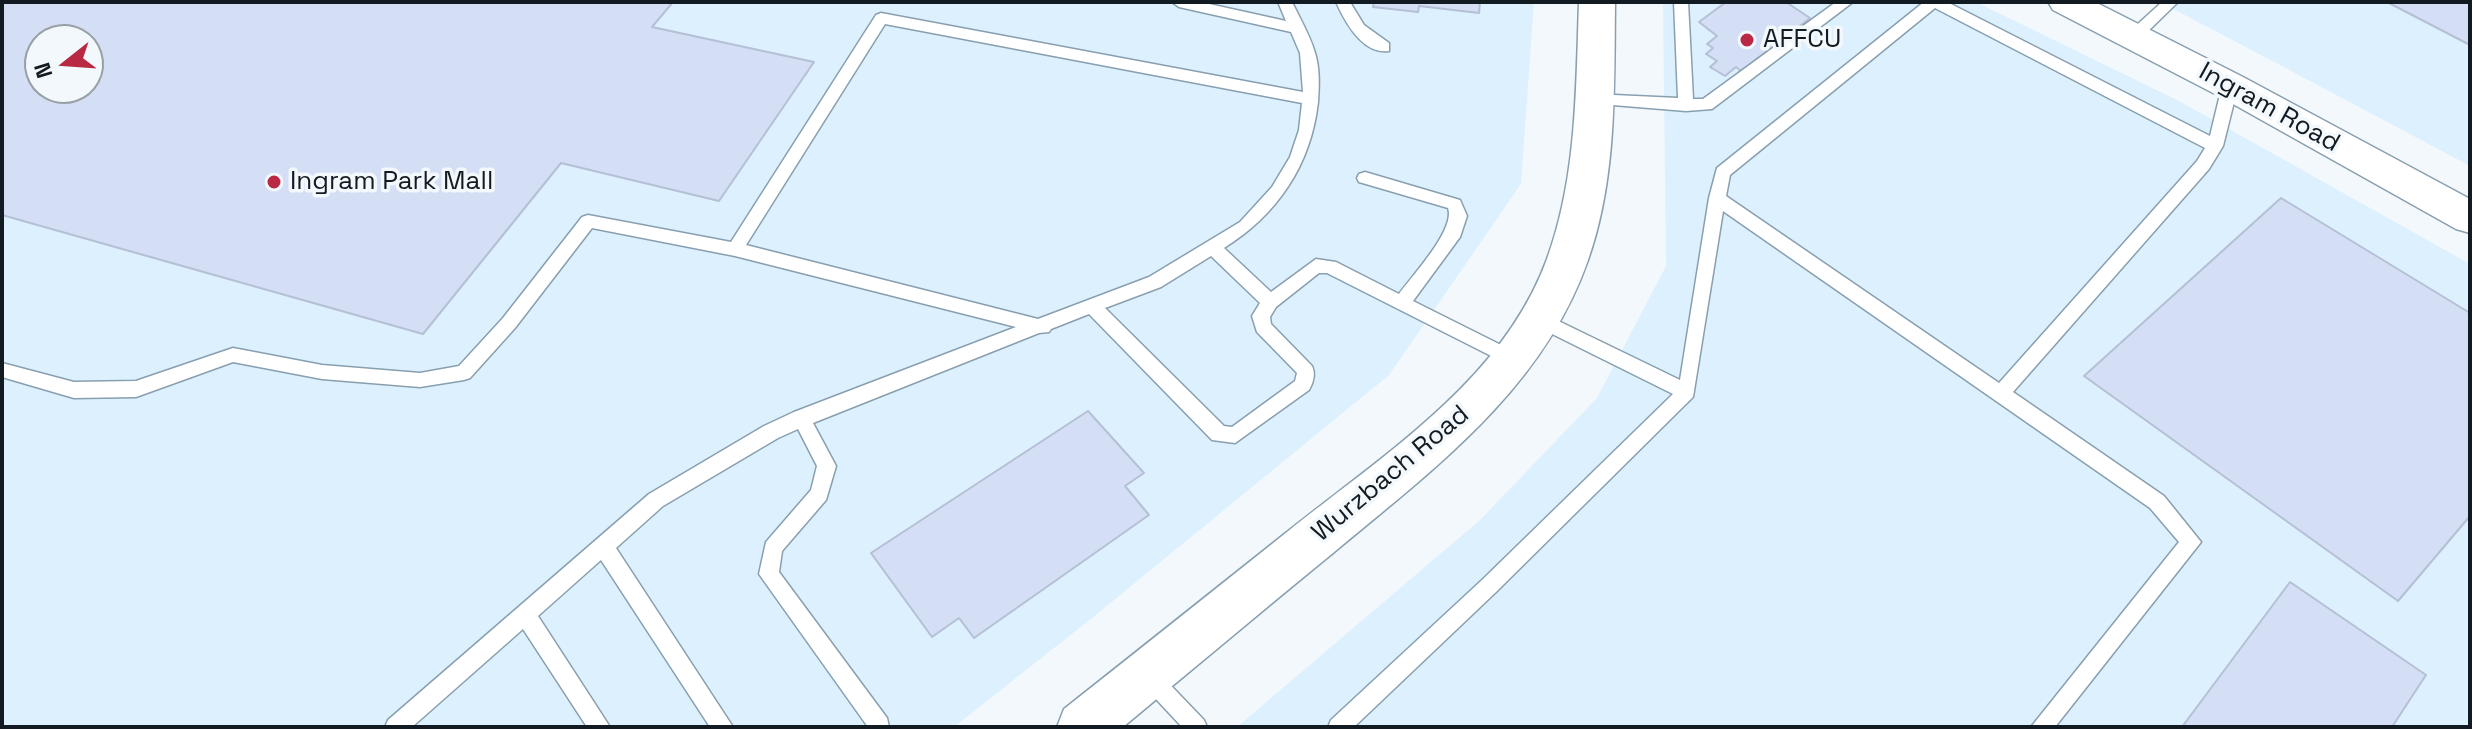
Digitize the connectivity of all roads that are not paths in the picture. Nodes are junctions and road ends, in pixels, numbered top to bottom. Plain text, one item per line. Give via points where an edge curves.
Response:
1 (1179, 2) edge
2 (1285, 2) edge
3 (1343, 2) edge
4 (1597, 2) edge
5 (1681, 2) edge
6 (1846, 2) edge
7 (1934, 2) edge
8 (2066, 2) edge
9 (2171, 2) edge
10 (1298, 29) junction
11 (2134, 36) junction
12 (1384, 47) dead end
13 (2230, 86) junction
14 (1311, 99) junction
15 (1593, 99) junction
16 (1686, 105) junction
17 (2215, 146) junction
18 (1365, 178) dead end
19 (1717, 198) junction
20 (2470, 218) edge
21 (1213, 248) junction
22 (735, 249) junction
23 (1270, 302) junction
24 (1402, 303) junction
25 (1093, 307) junction
26 (1538, 319) junction
27 (1043, 327) junction
28 (1515, 360) junction
29 (2, 370) edge
30 (1687, 392) junction
31 (2000, 394) junction
32 (801, 418) junction
33 (604, 547) junction
34 (525, 614) junction
35 (1147, 675) junction
36 (879, 725) edge
37 (396, 727) edge
38 (599, 727) edge
39 (722, 727) edge
40 (1083, 727) edge
41 (1196, 727) edge
42 (1339, 727) edge
43 (2042, 727) edge

1 - 10 lane
2 - 10 lane
3 - 12 lane via 1355,27
4 - 15 main road, Wurzbach Road
5 - 16 lane
6 - 16 lane via 1706,105
7 - 17 lane
7 - 19 lane via 1723,172
8 - 11 main road, Ingram Road
9 - 11 lane
10 - 14 lane via 1308,53
11 - 13 main road, Ingram Road
13 - 17 lane
13 - 20 main road, Ingram Road
14 - 21 lane via 1298,157 1278,191 1246,226
14 - 22 lane via 881,18
15 - 16 lane
15 - 26 main road, Wurzbach Road via 1586,189 1554,293
17 - 31 lane
18 - 24 lane via 1454,204 1459,216 1454,232
19 - 30 lane
19 - 31 lane
21 - 23 lane
21 - 25 lane via 1155,282
22 - 27 lane
22 - 29 lane via 588,221 464,373 420,380 322,372 233,355 136,389 74,390
23 - 24 lane via 1316,266 1330,267
23 - 25 lane via 1261,316 1263,327 1306,371 1303,385 1235,435 1219,434
24 - 28 lane
25 - 27 lane
26 - 28 main road, Wurzbach Road
26 - 30 lane
27 - 32 lane
28 - 35 main road, Wurzbach Road via 1448,430
30 - 42 lane
31 - 43 lane via 2157,502 2191,542
32 - 33 lane via 656,500
32 - 36 lane via 827,466 819,494 773,548 769,574
33 - 34 lane
33 - 39 lane
34 - 37 lane
34 - 38 lane
35 - 40 main road, Wurzbach Road
35 - 41 lane

